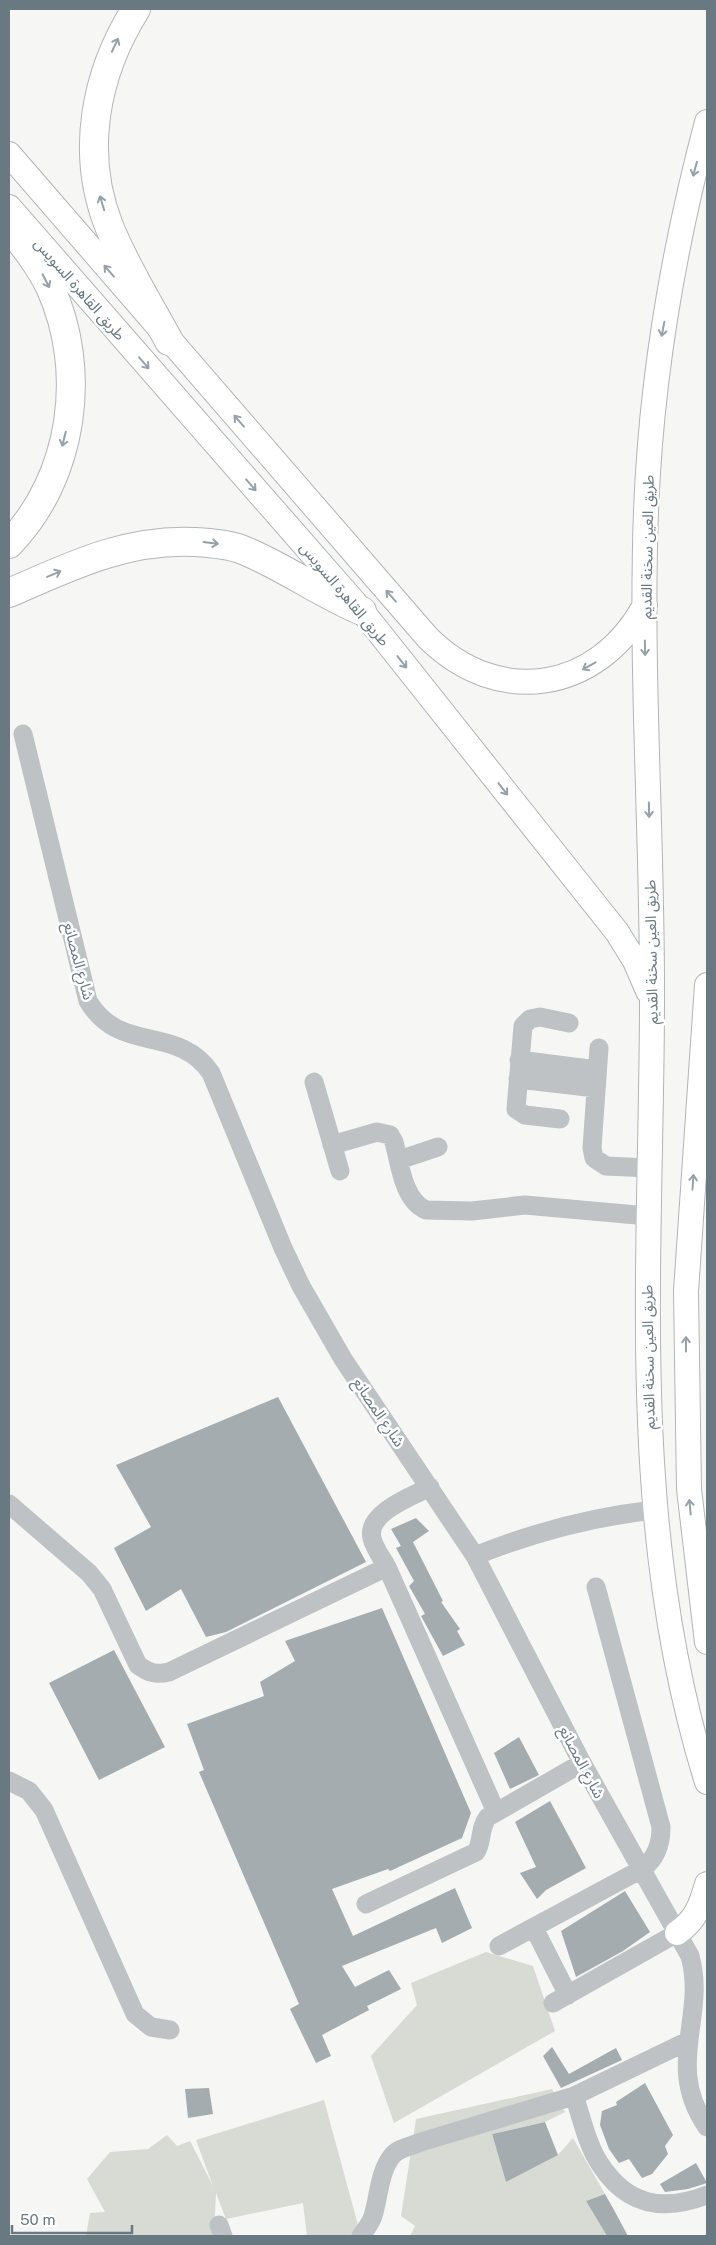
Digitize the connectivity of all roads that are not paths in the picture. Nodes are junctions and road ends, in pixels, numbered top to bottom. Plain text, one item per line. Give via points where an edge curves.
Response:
1 (136, 9) edge
2 (707, 122) edge
3 (9, 154) edge
4 (9, 207) edge
5 (9, 227) edge
6 (169, 341) junction
7 (9, 544) edge
8 (9, 593) edge
9 (645, 605) junction
10 (362, 611) junction
11 (23, 734) dead end
12 (707, 985) edge
13 (652, 1003) junction
14 (569, 1023) dead end
15 (599, 1048) dead end
16 (519, 1060) junction
17 (597, 1079) junction
18 (518, 1080) junction
19 (314, 1082) dead end
20 (703, 1089) edge
21 (560, 1119) dead end
22 (332, 1145) junction
23 (438, 1147) dead end
24 (399, 1160) junction
25 (649, 1168) junction
26 (340, 1171) dead end
27 (648, 1216) junction
28 (430, 1486) junction
29 (9, 1504) edge
30 (654, 1510) junction
31 (700, 1535) edge
32 (475, 1556) junction
33 (387, 1567) junction
34 (702, 1569) edge
35 (596, 1587) dead end
36 (707, 1642) edge
37 (582, 1763) junction
38 (9, 1781) edge
39 (707, 1782) edge
40 (496, 1812) junction
41 (642, 1869) junction
42 (707, 1884) edge
43 (366, 1904) dead end
44 (534, 1928) junction
45 (677, 1932) junction
46 (498, 1946) dead end
47 (170, 2030) dead end
48 (688, 2041) junction
49 (574, 2096) junction
50 (707, 2127) edge
51 (707, 2195) edge
52 (361, 2236) edge

6 -> 1 highway via 109,226 99,194 94,160 94,127 108,61
2 -> 9 main road, طريق العين سخنة القديم via 687,201 660,342 646,510
6 -> 3 main road
4 -> 10 main road, طريق القاهرة السويس
5 -> 7 highway via 40,269 59,312 66,339 70,398 60,458 48,487
9 -> 6 main road via 632,628 615,647 587,667 562,677 537,682 503,680 454,661 428,638
8 -> 10 highway via 118,549 159,541 209,542 242,549
9 -> 13 main road, طريق العين سخنة القديم
10 -> 13 main road, طريق القاهرة السويس via 617,932 635,961
11 - 28 street, شارع المصانع via 88,1001 100,1018 118,1030 181,1046 205,1064 301,1286 343,1359
12 - 20 main road
13 - 25 main road, طريق العين سخنة القديم
14 - 16 street via 530,1018 523,1026
15 - 17 street
16 - 17 street
16 - 18 street
17 - 18 street
17 - 25 street via 594,1158 606,1166
18 - 21 street via 518,1112
19 - 22 street
31 -> 20 main road via 689,1489 686,1291
22 - 24 street via 382,1131 392,1138
22 - 26 street
23 - 24 street
24 - 27 street via 410,1196 426,1210 472,1211 525,1205
25 - 27 main road, طريق العين سخنة القديم
27 - 30 main road, طريق العين سخنة القديم via 648,1404
28 - 32 street, شارع المصانع
28 - 33 street via 376,1519 372,1538
29 - 33 street via 89,1573 102,1590 138,1665 147,1672 158,1674 169,1672
30 - 32 street via 577,1522 542,1531
30 - 39 main road, طريق العين سخنة القديم via 674,1643 687,1709
31 - 34 main road
32 - 37 street, شارع المصانع
33 - 40 street
34 - 36 main road
35 - 41 street via 661,1827 654,1858
37 - 40 street
37 - 41 street, شارع المصانع
38 - 47 street via 29,1791 44,1810 135,2014 150,2027
40 - 43 street via 484,1821 476,1852
41 - 44 street
41 - 45 street, شارع المصانع
42 - 45 main road via 700,1908
44 - 45 street via 560,1999
44 - 46 street
45 - 48 street, شارع المصانع via 690,1956 694,1977
48 - 49 street
48 - 50 street, شارع المصانع via 687,2080 692,2099
49 - 51 street via 599,2163 612,2179 646,2202 666,2206
49 - 52 street via 398,2151 385,2169 373,2216

